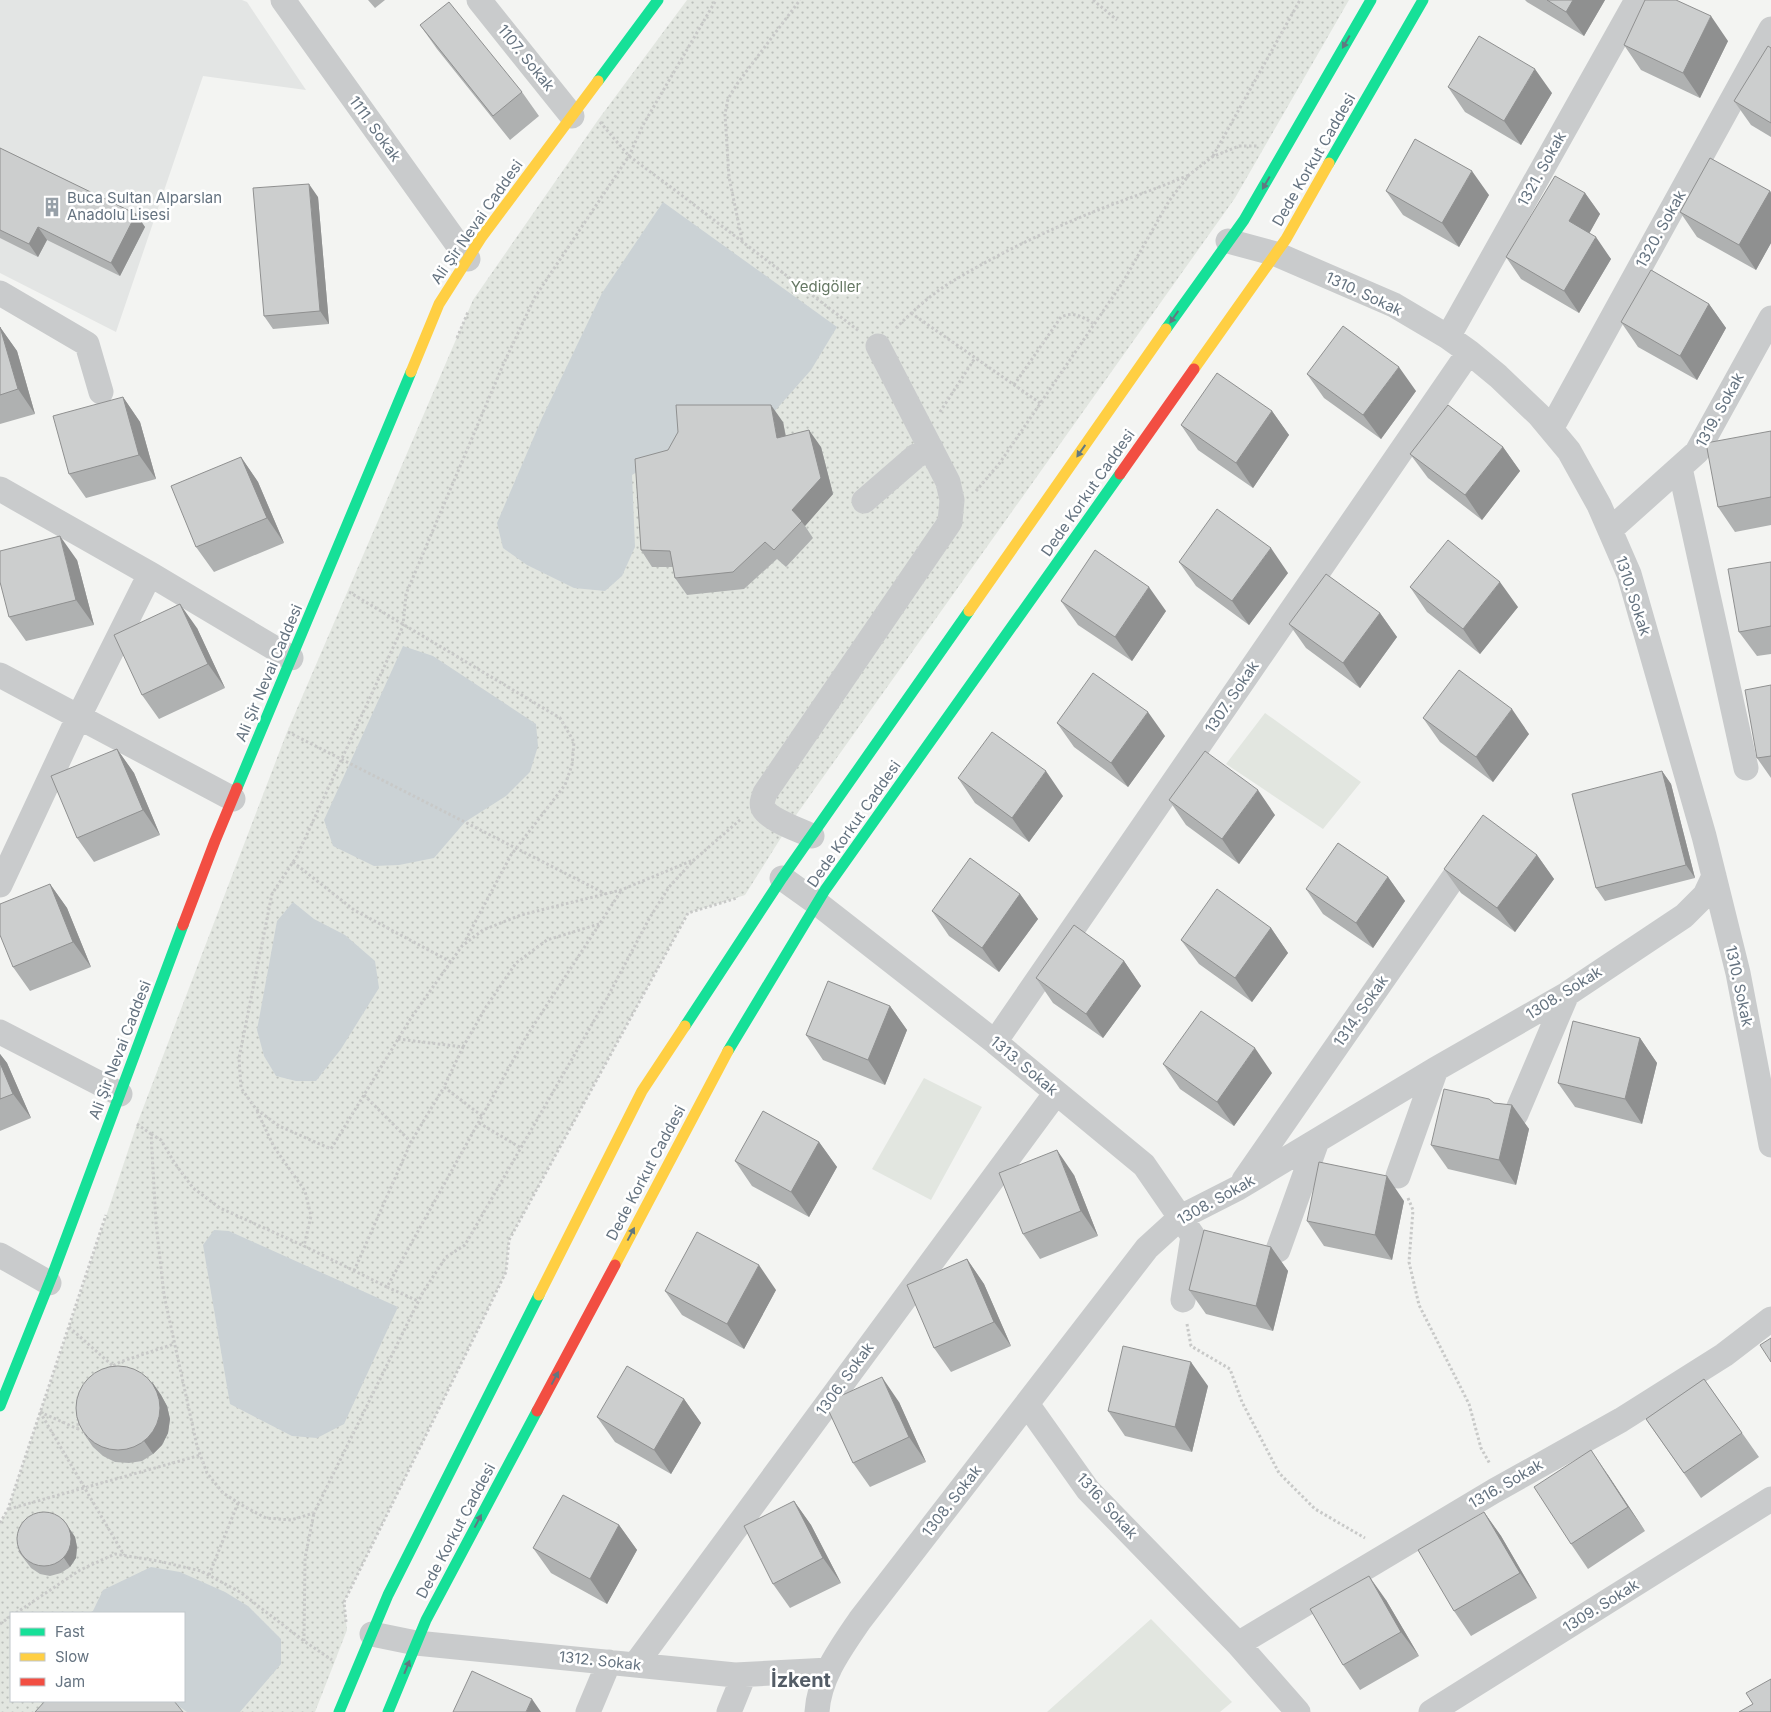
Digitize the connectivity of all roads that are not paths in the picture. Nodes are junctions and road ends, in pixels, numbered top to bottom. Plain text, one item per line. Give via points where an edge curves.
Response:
1 (283, 0) edge
2 (479, 0) edge
3 (658, 0) edge
4 (1370, 0) edge
5 (1423, 0) edge
6 (1636, 0) edge
7 (1771, 29) edge
8 (582, 122) junction
9 (1228, 241) junction
10 (1276, 254) junction
11 (468, 259) junction
12 (0, 293) edge
13 (1771, 318) edge
14 (1448, 337) junction
15 (878, 346) road end
16 (1469, 352) junction
17 (101, 392) dead end
18 (1551, 430) junction
19 (928, 442) junction
20 (1680, 468) junction
21 (0, 490) edge
22 (864, 501) dead end
23 (1610, 530) junction
24 (150, 574) junction
25 (291, 658) junction
26 (0, 675) edge
27 (79, 716) junction
28 (1746, 768) dead end
29 (233, 799) junction
30 (1484, 834) edge
31 (812, 836) junction
32 (1714, 876) junction
33 (782, 878) junction
34 (0, 885) edge
35 (817, 902) junction
36 (1567, 994) junction
37 (0, 1032) edge
38 (994, 1042) junction
39 (1436, 1069) junction
40 (1056, 1093) junction
41 (120, 1094) junction
42 (1516, 1114) dead end
43 (1317, 1141) junction
44 (1771, 1145) edge
45 (1398, 1176) road end
46 (1238, 1188) junction
47 (1181, 1217) junction
48 (1278, 1250) dead end
49 (0, 1255) edge
50 (49, 1283) junction
51 (1183, 1300) road end
52 (1771, 1319) edge
53 (1027, 1404) junction
54 (0, 1406) edge
55 (1771, 1499) edge
56 (372, 1634) junction
57 (416, 1643) junction
58 (1238, 1644) junction
59 (609, 1662) junction
60 (635, 1665) junction
61 (829, 1670) junction
62 (744, 1675) junction
63 (339, 1712) edge
64 (388, 1712) edge
65 (588, 1712) edge
66 (729, 1712) edge
67 (817, 1712) edge
68 (1298, 1712) edge
69 (1431, 1712) edge

1 - 11 street, 1111. Sokak
2 - 8 street, 1107. Sokak
3 - 8 main road, Ali Şir Nevai Caddesi
4 -> 9 main road, Dede Korkut Caddesi via 1244,220
5 - 10 main road, Dede Korkut Caddesi
6 - 14 street, 1321. Sokak
7 - 18 street, 1320. Sokak
8 - 11 main road, Ali Şir Nevai Caddesi via 482,238
9 - 10 street, 1310. Sokak
9 -> 31 main road, Dede Korkut Caddesi
10 - 14 street, 1310. Sokak via 1394,305
10 - 35 main road, Dede Korkut Caddesi
11 - 25 main road, Ali Şir Nevai Caddesi via 439,304
12 - 17 street via 87,344
13 - 20 street, 1319. Sokak via 1697,452
14 - 16 street, 1310. Sokak
15 - 19 street
16 - 18 street, 1310. Sokak via 1498,376
16 - 38 street, 1307. Sokak
18 - 23 street, 1310. Sokak via 1569,452
19 - 22 street
19 - 31 street via 948,482 952,500 950,522 762,801 763,808 774,818
20 - 23 street, 1319. Sokak
20 - 28 street
21 - 24 street
23 - 32 street, 1310. Sokak via 1629,574
24 - 25 street
24 - 27 street
25 - 29 main road, Ali Şir Nevai Caddesi
26 - 27 street
27 - 29 street
27 - 34 street
29 - 41 main road, Ali Şir Nevai Caddesi
30 - 46 street, 1314. Sokak
31 - 33 main road, Dede Korkut Caddesi
32 - 36 street, 1308. Sokak via 1705,895 1684,916
32 - 44 street, 1310. Sokak via 1738,973
33 - 35 street, 1313. Sokak
33 - 56 main road, Dede Korkut Caddesi via 642,1091 388,1595
35 - 38 street, 1313. Sokak
57 -> 35 main road, Dede Korkut Caddesi via 728,1051
36 - 39 street, 1308. Sokak
36 - 42 street
37 - 41 street
38 - 40 street, 1313. Sokak
39 - 43 street, 1308. Sokak
39 - 45 street
40 - 47 street, 1313. Sokak via 1144,1165
40 - 60 street, 1306. Sokak
41 - 50 main road, Ali Şir Nevai Caddesi
43 - 46 street, 1308. Sokak
43 - 48 street
46 - 47 street, 1308. Sokak
47 - 51 street, 1313. Sokak via 1193,1236
47 - 53 street, 1308. Sokak via 1147,1248
49 - 50 street
50 - 54 main road, Ali Şir Nevai Caddesi
52 - 58 street, 1316. Sokak via 1724,1355 1629,1415
53 - 58 street, 1316. Sokak via 1088,1490
53 - 61 street, 1308. Sokak via 860,1620
55 - 69 street, 1309. Sokak
56 - 57 street, 1312. Sokak
56 - 63 main road, Dede Korkut Caddesi
57 - 59 street, 1312. Sokak
64 -> 57 main road, Dede Korkut Caddesi
58 - 68 street, 1316. Sokak
59 - 60 street, 1312. Sokak
59 - 65 street
60 - 62 street, 1312. Sokak
61 - 62 street, 1312. Sokak
61 - 67 street, 1308. Sokak via 818,1699
62 - 66 street

